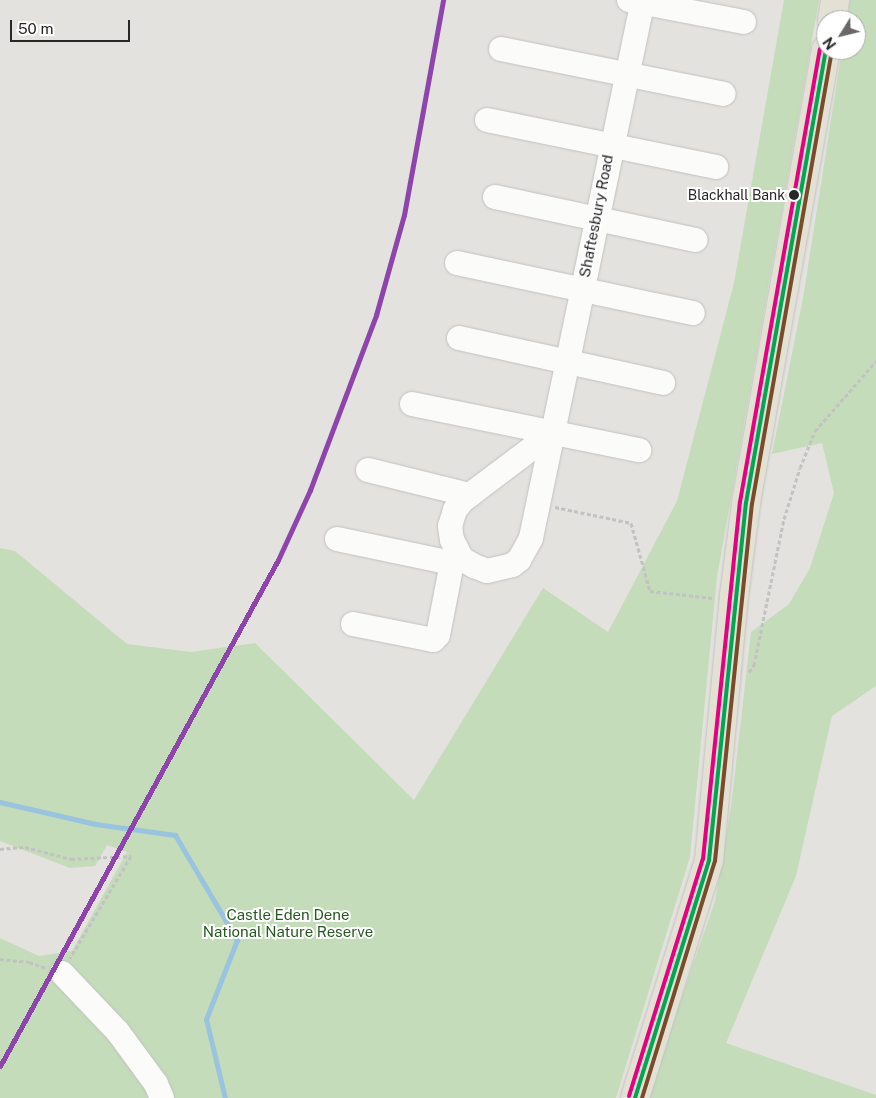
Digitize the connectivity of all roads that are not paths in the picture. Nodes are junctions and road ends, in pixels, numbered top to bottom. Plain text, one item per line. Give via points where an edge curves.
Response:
1 (638, 1) edge
2 (744, 22) dead end
3 (501, 49) dead end
4 (824, 60) edge
5 (626, 75) junction
6 (724, 94) dead end
7 (487, 120) dead end
8 (610, 146) junction
9 (716, 167) dead end
10 (495, 197) dead end
11 (596, 217) junction
12 (695, 240) dead end
13 (457, 263) dead end
14 (581, 290) junction
15 (693, 313) dead end
16 (459, 338) dead end
17 (566, 361) junction
18 (663, 383) dead end
19 (412, 404) dead end
20 (552, 433) junction
21 (640, 450) dead end
22 (368, 470) dead end
23 (470, 495) junction
24 (337, 539) dead end
25 (457, 561) junction
26 (353, 624) dead end
27 (62, 973) road end
28 (162, 1098) edge
29 (635, 1098) edge

1 - 2 street
1 - 5 street, Shaftesbury Road
3 - 5 street
4 - 29 main road via 746,503 709,860
5 - 6 street
5 - 8 street, Shaftesbury Road
7 - 8 street
8 - 9 street
8 - 11 street, Shaftesbury Road
10 - 11 street
11 - 12 street
11 - 14 street, Shaftesbury Road
13 - 14 street
14 - 15 street
14 - 17 street, Shaftesbury Road
16 - 17 street
17 - 18 street
17 - 20 street, Shaftesbury Road
19 - 20 street
20 - 21 street
20 - 23 street
20 - 25 street, Shaftesbury Road via 526,549 512,565 487,571
22 - 23 street
23 - 25 street via 455,510 450,526
24 - 25 street, Shaftesbury Road
25 - 26 street via 438,635 433,640
27 - 28 street via 118,1032 156,1084

